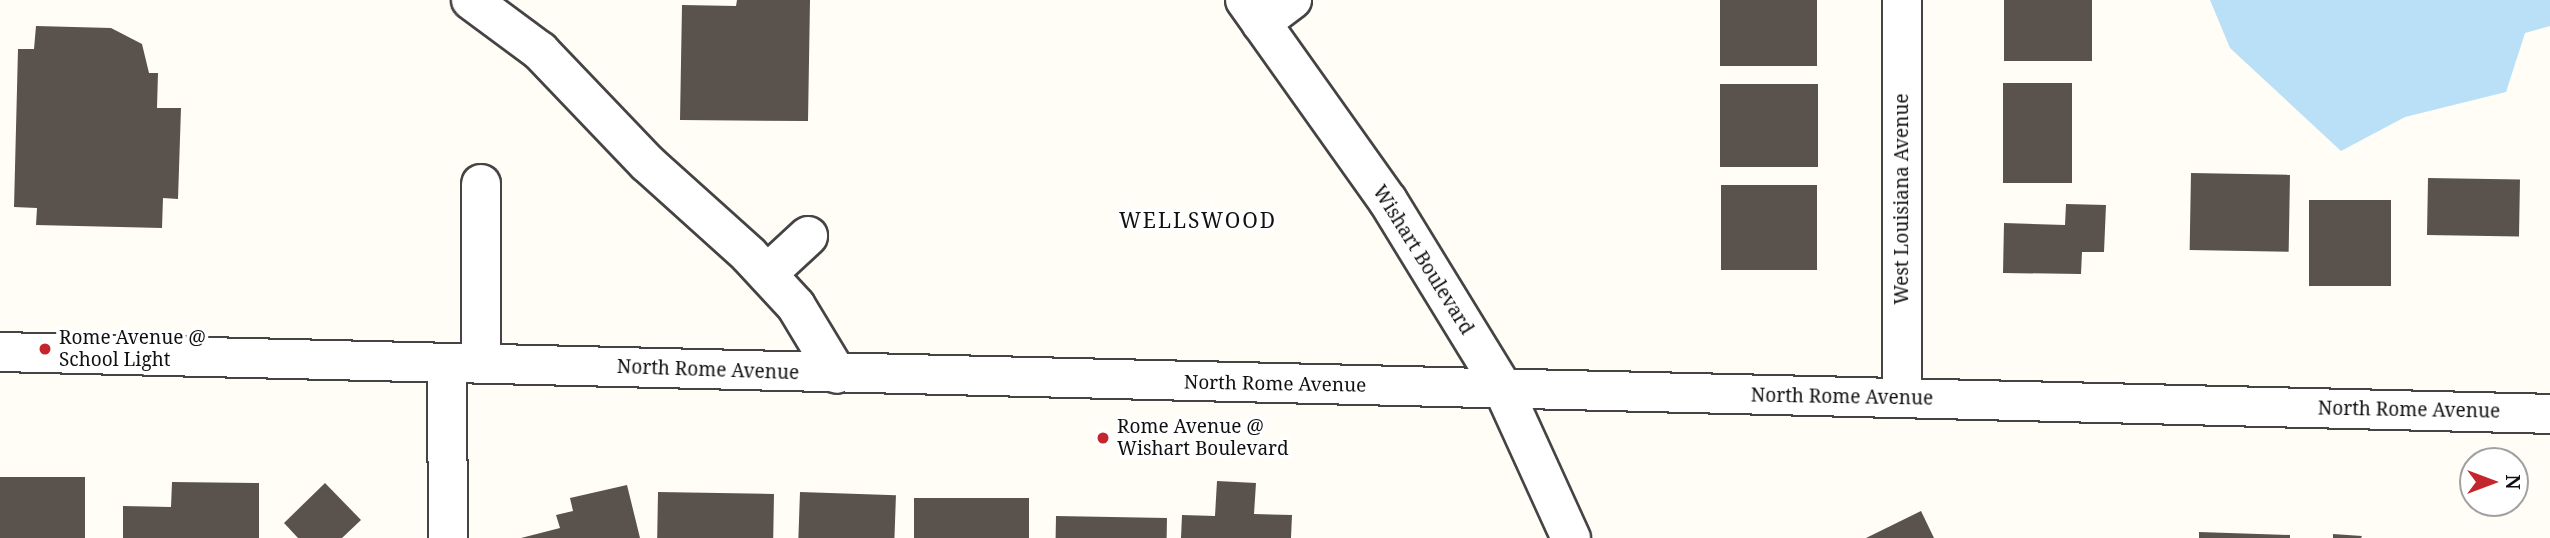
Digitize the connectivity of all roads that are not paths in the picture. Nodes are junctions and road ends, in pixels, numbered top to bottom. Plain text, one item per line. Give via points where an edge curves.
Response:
1 (471, 0) edge
2 (1292, 0) edge
3 (1902, 0) edge
4 (1253, 11) edge
5 (481, 184) dead end
6 (808, 236) dead end
7 (767, 274) junction
8 (0, 352) edge
9 (464, 363) junction
10 (836, 374) junction
11 (1503, 389) junction
12 (1902, 398) junction
13 (2550, 414) edge
14 (448, 538) edge
15 (1571, 538) edge

1 - 7 street via 540,51 647,163
2 - 4 street
3 - 12 street, West Louisiana Avenue
4 - 11 street, Wishart Boulevard via 1388,201
5 - 9 street
6 - 7 street
7 - 10 street via 796,306
8 - 9 street, North Rome Avenue
9 - 10 street, North Rome Avenue
9 - 14 street
10 - 11 street, North Rome Avenue
11 - 12 street, North Rome Avenue
11 - 15 street, Wishart Boulevard
12 - 13 street, North Rome Avenue

